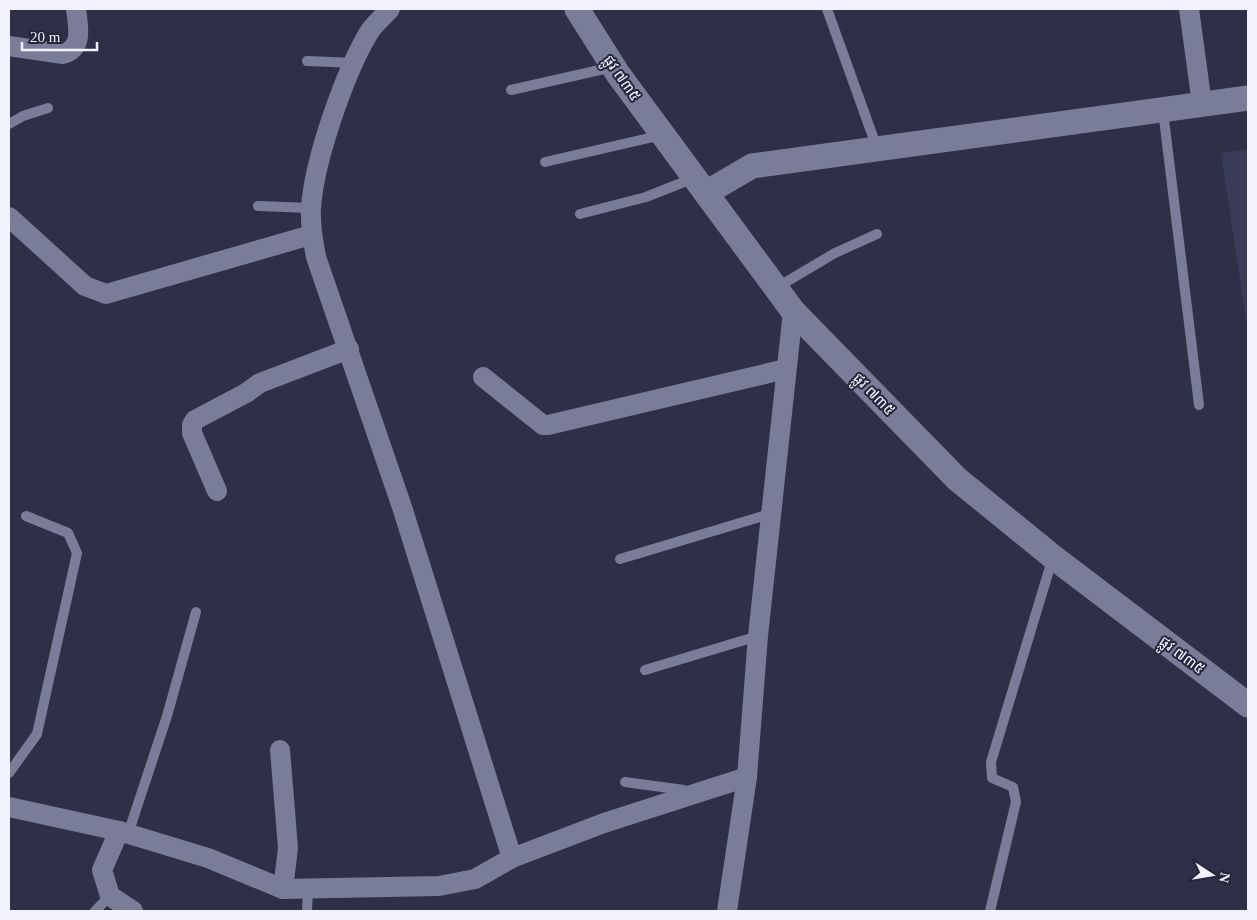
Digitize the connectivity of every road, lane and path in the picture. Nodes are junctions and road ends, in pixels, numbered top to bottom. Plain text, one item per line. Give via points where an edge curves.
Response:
1 (76, 9) edge
2 (390, 9) edge
3 (577, 9) edge
4 (827, 9) edge
5 (1189, 9) edge
6 (9, 46) edge
7 (307, 61) dead end
8 (355, 63) junction
9 (614, 67) junction
10 (511, 90) dead end
11 (1248, 98) edge
12 (1202, 104) junction
13 (48, 108) dead end
14 (1163, 110) junction
15 (9, 124) edge
16 (663, 134) junction
17 (877, 149) junction
18 (546, 162) dead end
19 (700, 185) junction
20 (258, 206) dead end
21 (311, 208) junction
22 (580, 214) dead end
23 (9, 217) edge
24 (878, 234) dead end
25 (312, 235) junction
26 (776, 288) junction
27 (792, 311) junction
28 (349, 349) junction
29 (786, 369) junction
30 (483, 377) dead end
31 (1199, 405) dead end
32 (217, 491) dead end
33 (770, 514) junction
34 (26, 516) dead end
35 (1053, 557) junction
36 (620, 559) dead end
37 (196, 612) dead end
38 (758, 636) junction
39 (645, 670) dead end
40 (1248, 705) edge
41 (280, 750) dead end
42 (9, 773) edge
43 (747, 777) junction
44 (625, 782) dead end
45 (689, 797) junction
46 (9, 807) edge
47 (123, 833) junction
48 (512, 858) junction
49 (308, 888) junction
50 (283, 889) junction
51 (110, 896) junction
52 (95, 911) edge
53 (133, 911) edge
54 (307, 911) edge
55 (727, 911) edge
56 (990, 911) edge

1 - 6 street via 79,33 71,51 63,54
2 - 8 street via 368,33
3 - 9 street, ផ្លូវ ៧៣៥
4 - 17 lane
5 - 12 street
7 - 8 lane
8 - 21 street via 331,122
9 - 10 lane
9 - 16 street, ផ្លូវ ៧៣៥
11 - 12 street
12 - 14 street
13 - 15 lane
14 - 17 street
14 - 31 lane
16 - 18 lane
16 - 19 street, ផ្លូវ ៧៣៥
17 - 19 street via 752,166
19 - 22 lane
19 - 26 street, ផ្លូវ ៧៣៥
20 - 21 lane
21 - 25 street
23 - 25 street via 85,286 106,294
24 - 26 lane via 835,252
25 - 28 street via 316,257
26 - 27 street, ផ្លូវ ៧៣៥
27 - 29 street
27 - 35 street, ផ្លូវ ៧៣៥ via 957,479
28 - 32 street via 260,382 196,420 192,434
28 - 48 street
29 - 30 street via 548,425 542,425
29 - 33 street
33 - 36 lane
33 - 38 street
34 - 42 lane via 68,533 77,553 37,734
35 - 40 street, ផ្លូវ ៧៣៥
35 - 56 lane via 991,762 992,778 1013,788 1016,802
37 - 47 lane via 167,716
38 - 39 lane
38 - 43 street
41 - 50 street via 288,848
43 - 45 street
43 - 55 street
44 - 45 lane via 684,790
45 - 48 street via 604,823
46 - 47 street
47 - 50 street via 208,858
47 - 51 street via 102,870
48 - 49 street via 475,879 439,886
49 - 50 street
49 - 54 lane
51 - 52 lane
51 - 53 street

